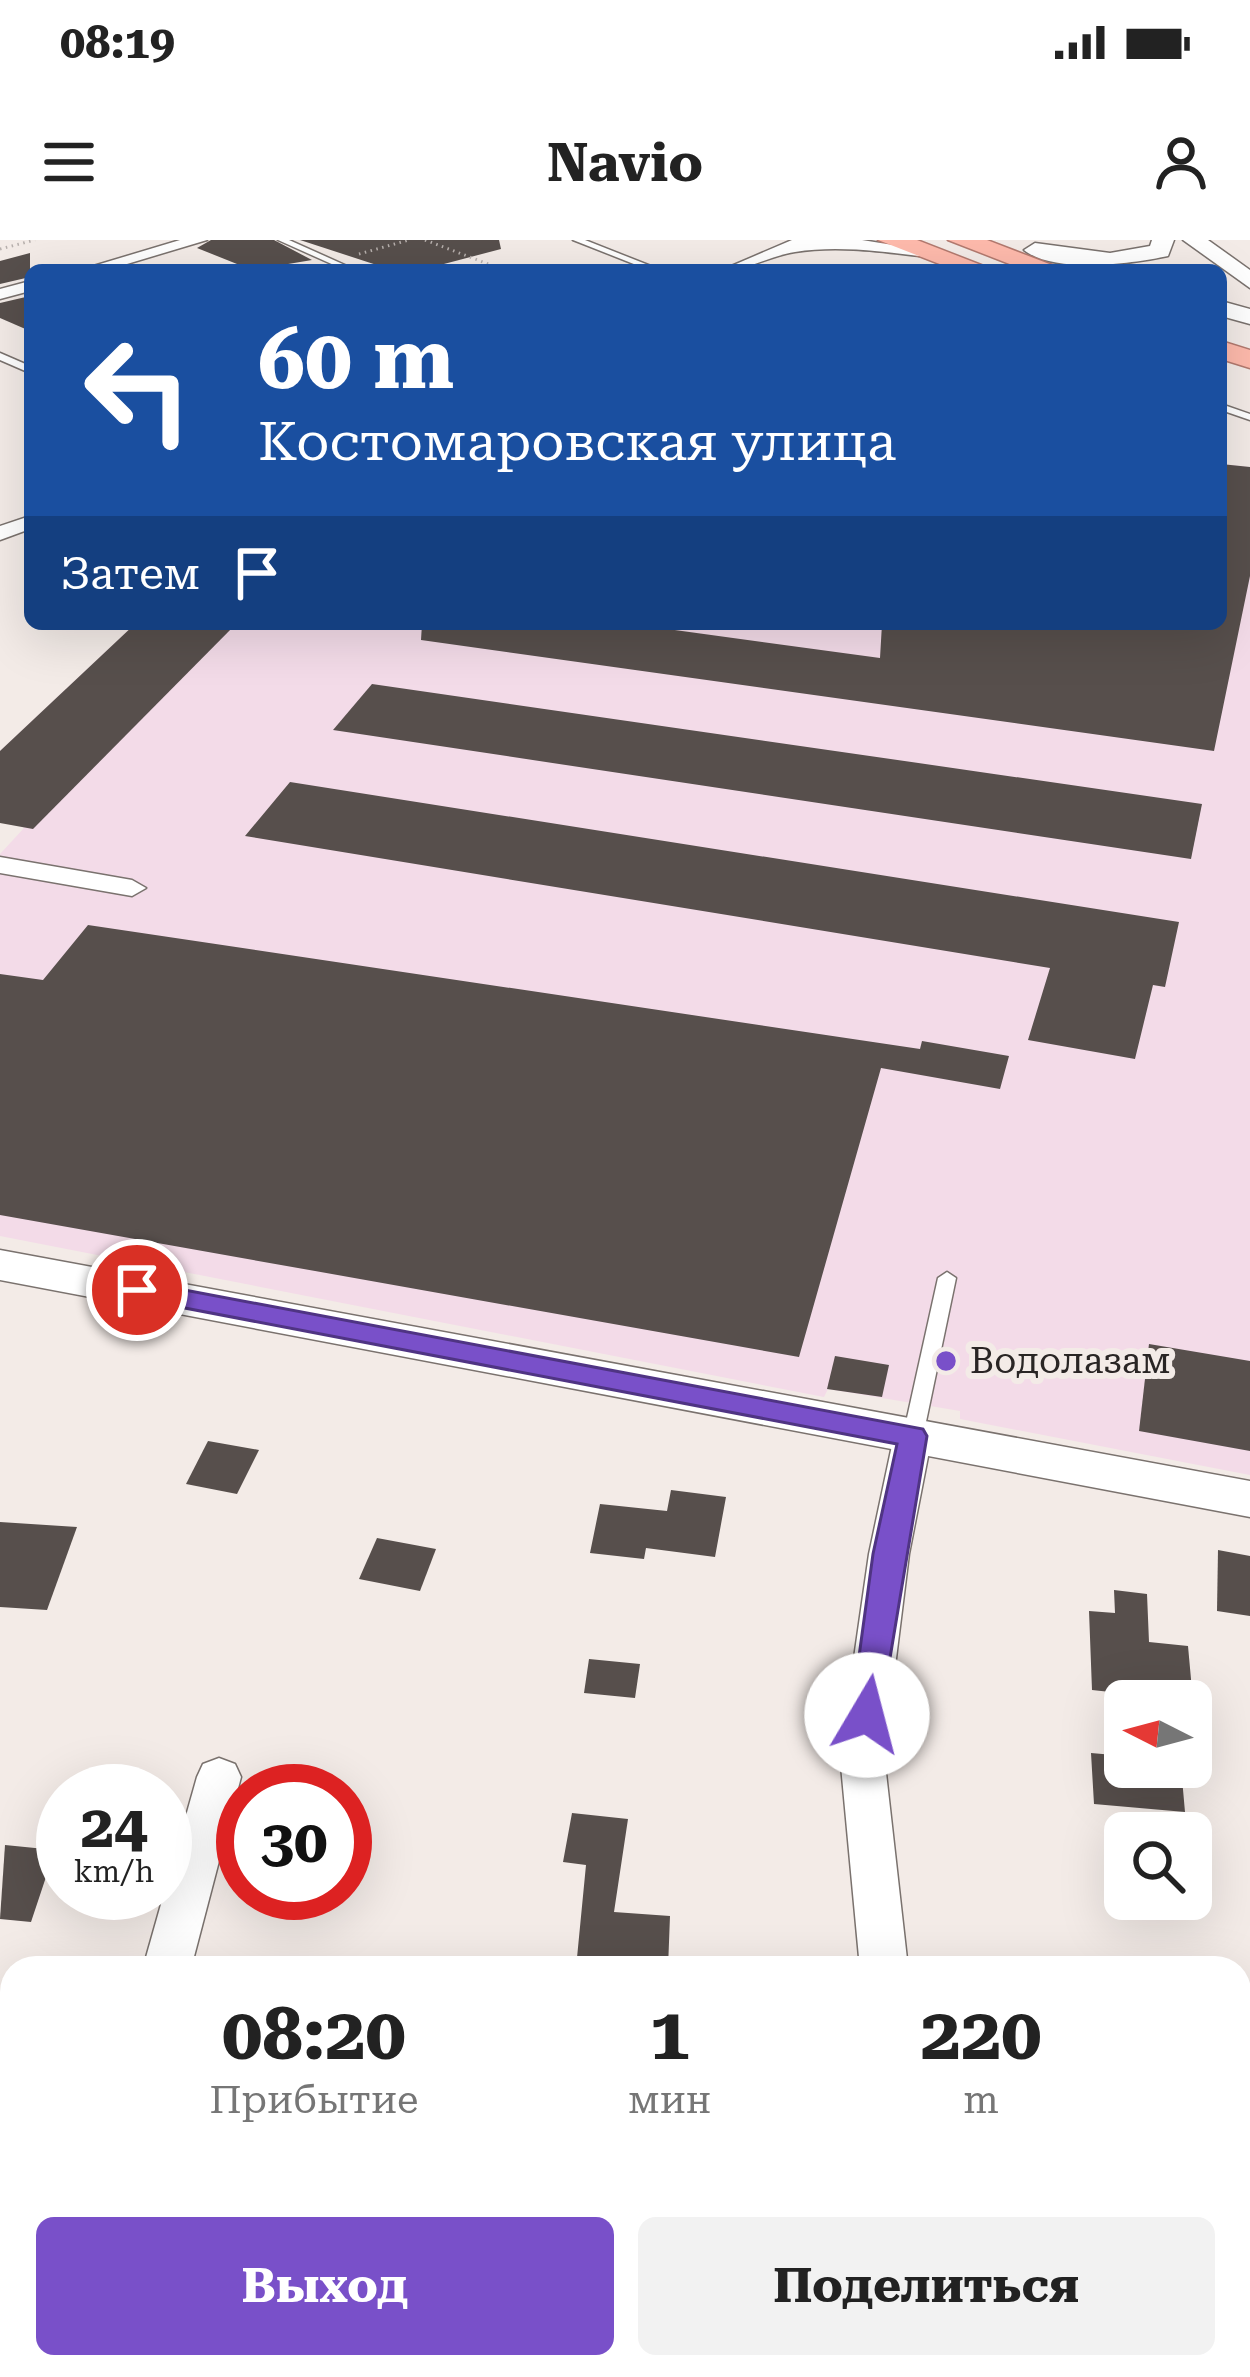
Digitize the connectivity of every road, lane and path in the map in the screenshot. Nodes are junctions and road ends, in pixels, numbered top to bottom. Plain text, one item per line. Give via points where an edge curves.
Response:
1 (34, 240) edge
2 (199, 240) edge
3 (282, 240) edge
4 (409, 240) edge
5 (425, 240) edge
6 (577, 240) edge
7 (891, 240) edge
8 (961, 240) edge
9 (1005, 240) edge
10 (1163, 240) edge
11 (1193, 240) edge
12 (801, 243) edge
13 (0, 249) edge
14 (928, 252) junction
15 (1044, 260) edge
16 (332, 262) junction
17 (132, 264) edge
18 (337, 264) edge
19 (488, 264) edge
20 (641, 264) edge
21 (746, 264) edge
22 (963, 264) edge
23 (1226, 264) edge
24 (0, 865) edge
25 (131, 888) dead end
26 (0, 1264) edge
27 (947, 1278) dead end
28 (913, 1436) junction
29 (1250, 1499) edge
30 (216, 1791) edge
31 (170, 1956) edge
32 (883, 1956) edge

1 - 13 path
2 - 17 street
3 - 16 lane
4 - 16 path
5 - 19 path
6 - 20 lane
7 - 14 highway
8 - 15 highway
9 - 15 main road
10 - 15 main road via 1160,251 1110,260
11 - 23 main road
12 - 14 street
12 - 21 street
14 - 22 highway
16 - 18 lane
24 - 25 street
26 - 28 street
27 - 28 lane
28 - 29 street
28 - 32 street via 862,1755
30 - 31 street

